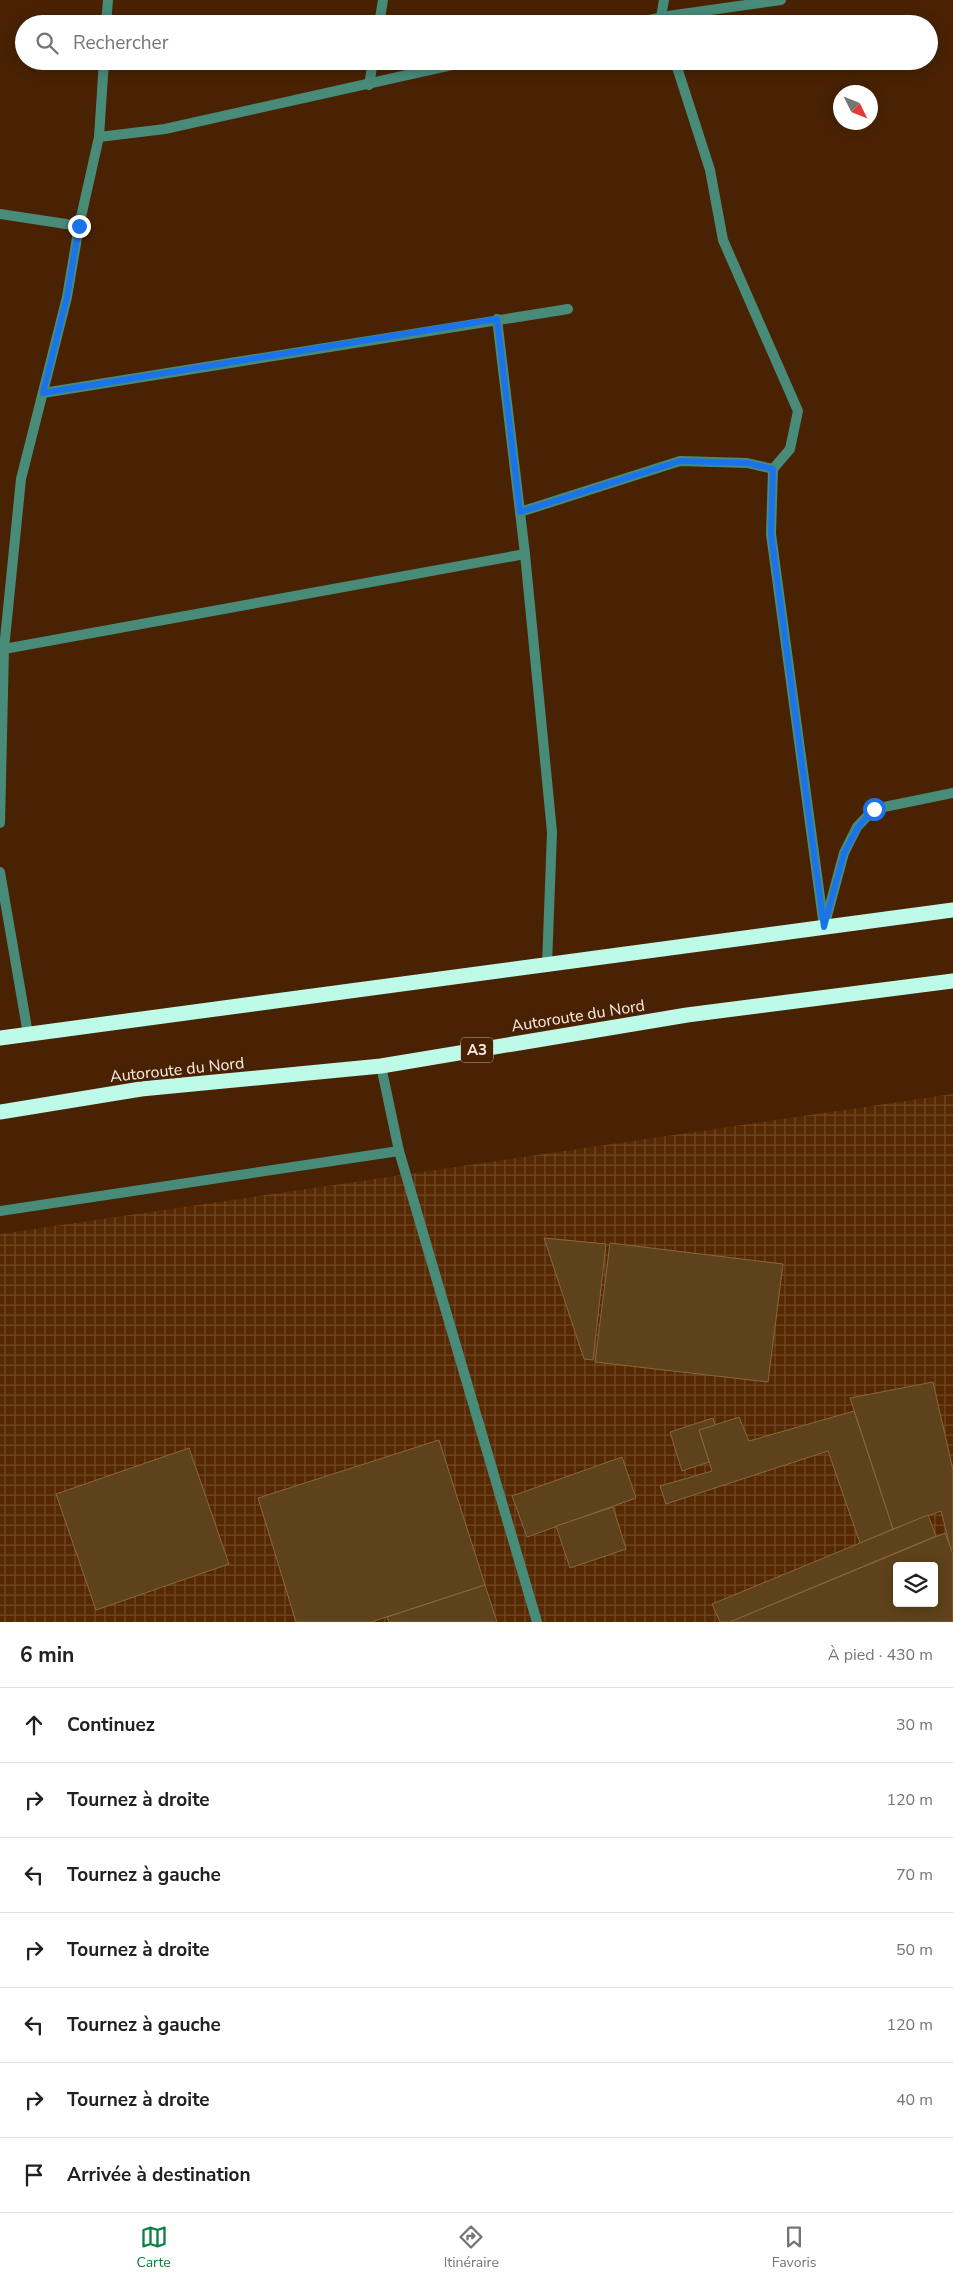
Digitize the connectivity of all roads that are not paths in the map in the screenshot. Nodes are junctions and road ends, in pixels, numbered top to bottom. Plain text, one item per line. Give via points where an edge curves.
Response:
1 (108, 0) edge
2 (383, 0) edge
3 (664, 0) edge
4 (781, 0) edge
5 (107, 15) edge
6 (380, 15) edge
7 (662, 15) edge
8 (692, 15) edge
9 (103, 70) edge
10 (372, 70) edge
11 (432, 70) edge
12 (678, 70) edge
13 (369, 85) junction
14 (99, 138) junction
15 (0, 214) edge
16 (79, 226) junction
17 (568, 308) dead end
18 (497, 319) junction
19 (43, 393) junction
20 (773, 469) junction
21 (520, 512) junction
22 (525, 554) junction
23 (4, 649) junction
24 (953, 793) edge
25 (0, 823) edge
26 (0, 872) edge
27 (953, 910) edge
28 (824, 927) junction
29 (547, 965) junction
30 (953, 981) edge
31 (28, 1034) junction
32 (0, 1038) edge
33 (381, 1066) junction
34 (0, 1112) edge
35 (399, 1151) junction
36 (0, 1211) edge
37 (537, 1622) edge

1 - 5 street
2 - 6 street
3 - 7 street
4 - 8 street
9 - 14 street
10 - 13 street
11 - 13 street
12 - 20 street via 710,170 723,240 798,411 790,449
13 - 14 street via 165,129
14 - 16 street
15 - 16 street
16 - 19 street via 67,297
17 - 18 street
18 - 19 street
18 - 21 street
19 - 23 street via 20,479
20 - 21 street via 747,463 680,461
20 - 28 street via 771,534
21 - 22 street
22 - 23 street
22 - 29 street via 552,832
23 - 25 street
24 - 28 street via 874,809 858,827 844,853
26 - 31 street
27 - 28 highway
28 - 29 highway
29 - 31 highway
30 - 33 highway, Autoroute du Nord / A3 via 687,1015
31 - 32 highway
33 - 34 highway, Autoroute du Nord / A3 via 141,1089
33 - 35 street
35 - 36 street
35 - 37 street

